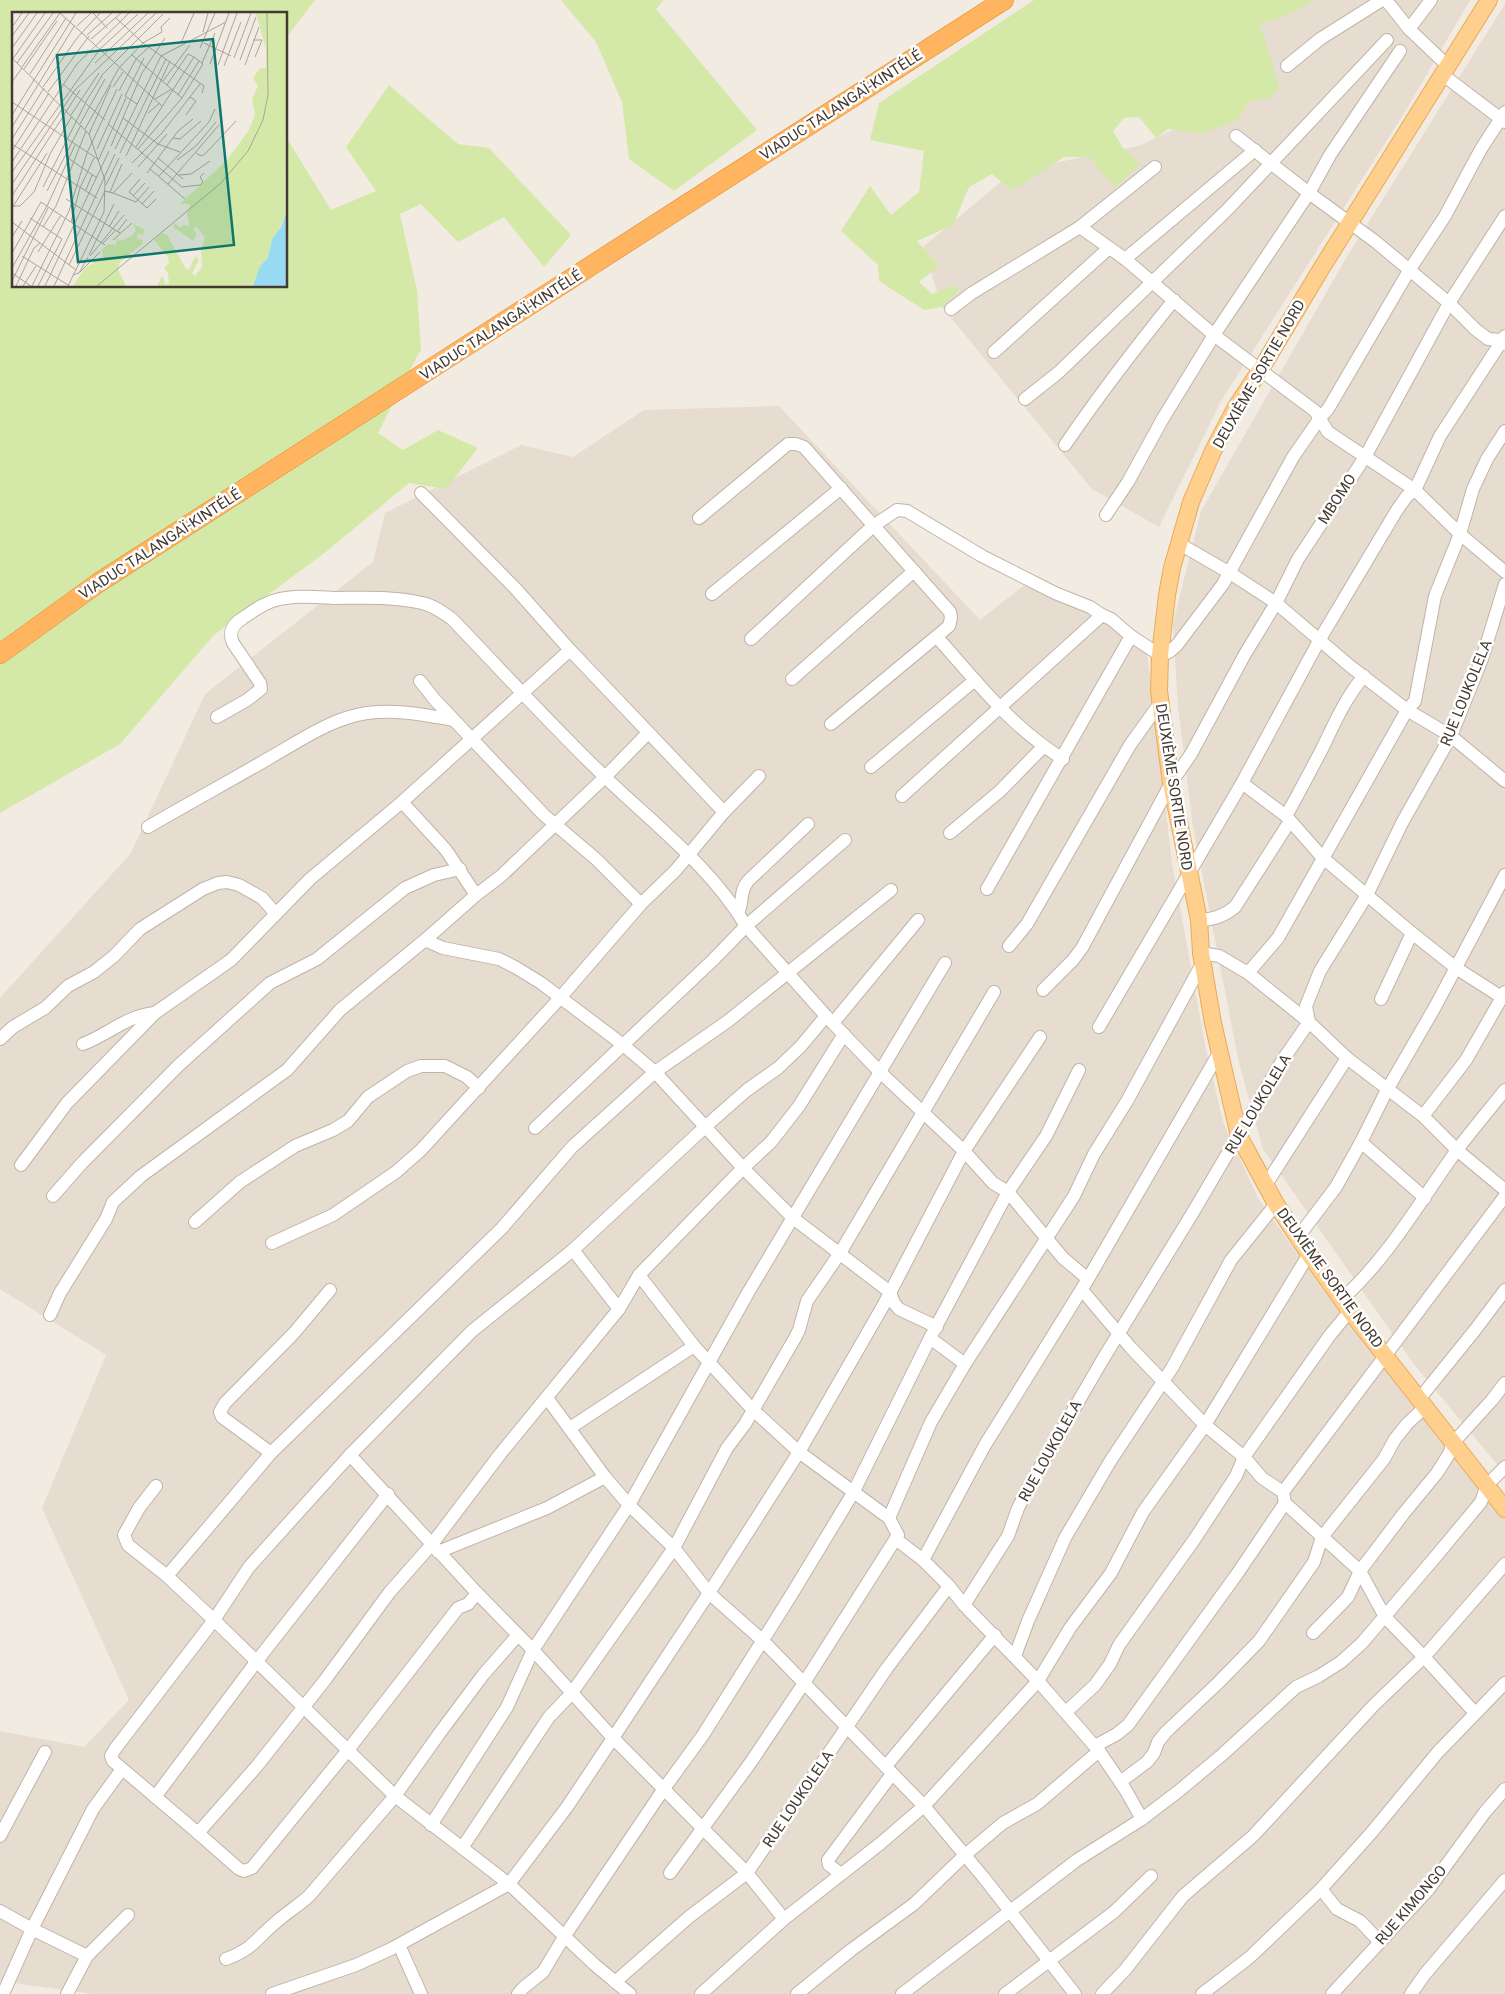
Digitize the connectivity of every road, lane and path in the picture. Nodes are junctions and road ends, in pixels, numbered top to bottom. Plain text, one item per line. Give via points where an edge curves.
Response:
1 (981, 0) edge
2 (1004, 0) edge
3 (1384, 0) edge
4 (1431, 0) edge
5 (1489, 0) edge
6 (1409, 29) junction
7 (1387, 40) dead end
8 (1400, 52) dead end
9 (1287, 66) dead end
10 (1445, 71) junction
11 (1504, 118) edge
12 (1236, 136) dead end
13 (1255, 150) junction
14 (1271, 162) junction
15 (1155, 168) dead end
16 (1309, 193) junction
17 (1505, 216) edge
18 (1350, 223) junction
19 (1080, 227) junction
20 (1110, 248) junction
21 (1125, 259) junction
22 (1410, 269) junction
23 (1151, 282) junction
24 (1174, 300) junction
25 (1449, 303) junction
26 (951, 309) dead end
27 (1214, 335) junction
28 (1504, 340) edge
29 (994, 352) dead end
30 (1261, 369) junction
31 (1025, 399) dead end
32 (1320, 418) junction
33 (1505, 431) edge
34 (1066, 445) dead end
35 (1365, 457) junction
36 (840, 488) junction
37 (1415, 490) junction
38 (421, 493) dead end
39 (1106, 515) dead end
40 (699, 518) dead end
41 (873, 526) junction
42 (1460, 534) junction
43 (1178, 543) junction
44 (914, 571) junction
45 (1505, 572) edge
46 (1230, 573) junction
47 (1505, 584) edge
48 (712, 594) dead end
49 (1276, 604) junction
50 (1102, 615) junction
51 (1131, 636) junction
52 (937, 637) junction
53 (0, 639) edge
54 (751, 639) dead end
55 (1320, 640) junction
56 (570, 650) junction
57 (0, 654) edge
58 (1160, 655) junction
59 (1364, 676) junction
60 (792, 679) dead end
61 (420, 680) dead end
62 (975, 680) junction
63 (523, 693) junction
64 (1160, 703) junction
65 (1000, 709) junction
66 (1407, 710) junction
67 (217, 717) dead end
68 (454, 720) junction
69 (831, 724) dead end
70 (648, 733) junction
71 (1451, 736) junction
72 (472, 740) junction
73 (1043, 747) junction
74 (1063, 759) junction
75 (871, 767) dead end
76 (758, 776) dead end
77 (605, 777) junction
78 (1505, 781) edge
79 (1242, 782) junction
80 (1171, 783) junction
81 (902, 796) dead end
82 (402, 802) junction
83 (724, 812) junction
84 (1288, 818) junction
85 (554, 824) junction
86 (808, 824) dead end
87 (148, 827) dead end
88 (950, 833) dead end
89 (845, 840) dead end
90 (688, 853) junction
91 (1323, 858) junction
92 (460, 869) junction
93 (1188, 873) junction
94 (1505, 875) edge
95 (987, 889) dead end
96 (891, 890) dead end
97 (476, 895) junction
98 (1367, 895) junction
99 (641, 904) junction
100 (738, 913) junction
101 (276, 914) junction
102 (918, 920) dead end
103 (1199, 920) junction
104 (746, 926) junction
105 (1412, 933) junction
106 (425, 940) junction
107 (1010, 946) dead end
108 (1202, 957) junction
109 (945, 963) dead end
110 (1456, 968) junction
111 (788, 972) junction
112 (1248, 973) junction
113 (1043, 990) dead end
114 (994, 992) dead end
115 (1504, 995) edge
116 (560, 998) junction
117 (1381, 999) dead end
118 (155, 1013) junction
119 (830, 1019) junction
120 (1309, 1022) junction
121 (1099, 1027) dead end
122 (844, 1034) junction
123 (1040, 1037) dead end
124 (0, 1039) edge
125 (83, 1044) dead end
126 (622, 1044) junction
127 (1219, 1053) junction
128 (1347, 1058) junction
129 (1078, 1070) dead end
130 (655, 1072) junction
131 (880, 1072) junction
132 (479, 1088) junction
133 (1387, 1090) junction
134 (1505, 1090) edge
135 (924, 1112) junction
136 (1423, 1116) junction
137 (706, 1126) junction
138 (535, 1128) dead end
139 (1239, 1136) junction
140 (1362, 1142) junction
141 (1457, 1150) junction
142 (964, 1151) junction
143 (21, 1165) dead end
144 (743, 1168) junction
145 (1266, 1183) junction
146 (1505, 1190) edge
147 (1008, 1192) junction
148 (53, 1196) dead end
149 (1505, 1196) edge
150 (1426, 1198) junction
151 (1276, 1204) junction
152 (793, 1218) junction
153 (195, 1222) dead end
154 (1298, 1237) junction
155 (1046, 1238) junction
156 (272, 1243) dead end
157 (573, 1250) junction
158 (840, 1253) junction
159 (1309, 1254) junction
160 (639, 1275) junction
161 (1085, 1284) junction
162 (330, 1290) dead end
163 (1505, 1290) edge
164 (890, 1292) junction
165 (1346, 1305) junction
166 (619, 1309) junction
167 (50, 1314) dead end
168 (933, 1332) junction
169 (1118, 1334) junction
170 (694, 1346) junction
171 (1386, 1355) junction
172 (710, 1364) junction
173 (965, 1364) junction
174 (1164, 1381) junction
175 (1505, 1383) edge
176 (547, 1398) junction
177 (1423, 1402) junction
178 (753, 1410) junction
179 (1205, 1425) junction
180 (570, 1428) junction
181 (1453, 1443) junction
182 (799, 1452) junction
183 (270, 1454) junction
184 (350, 1455) junction
185 (1244, 1457) junction
186 (1505, 1467) edge
187 (606, 1477) junction
188 (1487, 1485) junction
189 (156, 1486) dead end
190 (853, 1493) junction
191 (388, 1494) junction
192 (1284, 1498) junction
193 (629, 1504) junction
194 (1505, 1509) edge
195 (889, 1518) junction
196 (1322, 1537) junction
197 (896, 1540) junction
198 (435, 1548) junction
199 (674, 1548) junction
200 (923, 1560) junction
201 (1505, 1564) edge
202 (1360, 1571) junction
203 (167, 1576) junction
204 (949, 1586) junction
205 (477, 1593) junction
206 (709, 1593) junction
207 (964, 1605) junction
208 (1385, 1616) junction
209 (214, 1620) junction
210 (1313, 1633) dead end
211 (518, 1635) junction
212 (995, 1635) junction
213 (763, 1641) junction
214 (533, 1650) junction
215 (1015, 1656) junction
216 (1424, 1657) junction
217 (256, 1662) junction
218 (1038, 1681) junction
219 (804, 1683) junction
220 (1505, 1683) edge
221 (572, 1694) junction
222 (303, 1708) junction
223 (1066, 1712) junction
224 (1475, 1713) junction
225 (847, 1726) junction
226 (613, 1738) junction
227 (1097, 1748) junction
228 (348, 1750) junction
229 (45, 1752) dead end
230 (122, 1769) junction
231 (889, 1770) junction
232 (1120, 1782) junction
233 (1505, 1789) edge
234 (664, 1790) junction
235 (395, 1796) junction
236 (155, 1797) junction
237 (924, 1806) junction
238 (1142, 1819) junction
239 (431, 1825) junction
240 (703, 1830) junction
241 (198, 1833) junction
242 (0, 1836) edge
243 (462, 1848) junction
244 (965, 1855) junction
245 (670, 1872) dead end
246 (747, 1873) junction
247 (841, 1874) junction
248 (1151, 1876) dead end
249 (1505, 1880) edge
250 (509, 1884) junction
251 (1321, 1889) junction
252 (0, 1911) edge
253 (1010, 1911) junction
254 (128, 1915) dead end
255 (784, 1919) junction
256 (32, 1929) junction
257 (564, 1937) junction
258 (1380, 1942) junction
259 (399, 1945) junction
260 (87, 1956) junction
261 (226, 1959) dead end
262 (1048, 1960) junction
263 (304, 1982) junction
264 (615, 1982) junction
265 (3, 1994) edge
266 (67, 1994) edge
267 (272, 1994) edge
268 (298, 1994) edge
269 (421, 1994) edge
270 (518, 1994) edge
271 (630, 1994) edge
272 (701, 1994) edge
273 (797, 1994) edge
274 (902, 1994) edge
275 (1005, 1994) edge
276 (1075, 1994) edge
277 (1102, 1994) edge
278 (1202, 1994) edge
279 (1332, 1994) edge
280 (1411, 1994) edge

1 - 53 highway, VIADUC TALANGAÏ-KINTÉLÉ via 99,568
2 - 57 highway, VIADUC TALANGAÏ-KINTÉLÉ via 98,582
3 - 6 street
3 - 9 street via 1320,38
4 - 6 street
5 - 10 main road, DEUXIÈME SORTIE NORD
6 - 10 street
7 - 14 street
8 - 16 street via 1330,155
10 - 11 street
10 - 18 main road, DEUXIÈME SORTIE NORD
11 - 22 street via 1481,148 1445,216
12 - 13 street
13 - 14 street
13 - 21 street
14 - 16 street
14 - 23 street via 1227,210
15 - 19 street
16 - 18 street
16 - 27 street
17 - 25 street, MBOMO
18 - 22 street
18 - 30 main road, DEUXIÈME SORTIE NORD
19 - 20 street
19 - 26 street
20 - 21 street
20 - 29 street
21 - 23 street
22 - 25 street
22 - 32 street
23 - 24 street
23 - 31 street via 1059,372
24 - 27 street
24 - 34 street via 1085,415
25 - 28 street via 1488,339
25 - 35 street, MBOMO
27 - 30 street
27 - 39 street
28 - 37 street via 1440,436
30 - 32 street
30 - 43 main road, DEUXIÈME SORTIE NORD via 1213,451
32 - 35 street via 1328,432
32 - 46 street via 1294,457
33 - 42 street via 1473,489
35 - 37 street
35 - 49 street, MBOMO via 1298,559
36 - 40 street via 804,447 788,444
36 - 41 street
36 - 48 street
37 - 42 street
37 - 55 street via 1397,510
38 - 56 street via 515,588
41 - 44 street
41 - 50 street via 897,510 907,511 982,556
41 - 54 street
42 - 45 street
42 - 66 street via 1435,596 1415,701
43 - 46 street
43 - 58 main road, DEUXIÈME SORTIE NORD via 1167,595
44 - 52 street via 950,612 949,626
44 - 60 street
46 - 49 street
46 - 58 street via 1177,646
47 - 71 street, RUE LOUKOLELA via 1482,659
49 - 55 street
49 - 80 street, MBOMO
50 - 51 street
50 - 65 street
51 - 58 street
51 - 74 street
52 - 62 street
52 - 69 street
55 - 59 street
55 - 79 street
56 - 63 street
56 - 70 street
58 - 64 main road, DEUXIÈME SORTIE NORD
59 - 66 street
59 - 84 street via 1343,707
61 - 68 street
62 - 65 street
62 - 75 street
63 - 67 street via 439,609 424,603 374,598 293,597 262,605 233,626 231,639 261,689
63 - 72 street
63 - 77 street
64 - 80 main road, DEUXIÈME SORTIE NORD
64 - 107 street via 1130,745 1027,924
65 - 73 street
65 - 81 street
66 - 71 street
66 - 91 street
68 - 72 street
68 - 87 street via 390,711 343,719 306,736
70 - 77 street
70 - 83 street
71 - 78 street
71 - 98 street, RUE LOUKOLELA
72 - 82 street
72 - 85 street
73 - 74 street
73 - 88 street via 1000,791
74 - 95 street
76 - 83 street
77 - 85 street
77 - 90 street
79 - 84 street
79 - 93 street
80 - 93 main road, DEUXIÈME SORTIE NORD
80 - 113 street, MBOMO via 1082,948
82 - 92 street
82 - 101 street via 310,879
83 - 90 street
84 - 91 street
84 - 103 street via 1235,907 1219,917
85 - 97 street
85 - 99 street
86 - 100 street via 742,888 743,903
89 - 104 street
90 - 99 street via 676,870
90 - 100 street
91 - 98 street
91 - 112 street via 1278,938
92 - 97 street
92 - 148 street via 434,875 405,888 317,959 270,983 179,1065
93 - 103 main road, DEUXIÈME SORTIE NORD
93 - 121 street
94 - 110 street
96 - 111 street
97 - 106 street
98 - 105 street
98 - 120 street, RUE LOUKOLELA via 1320,971 1306,1006
99 - 116 street
100 - 104 street
101 - 118 street via 231,960
101 - 124 street via 262,898 239,885 227,882 203,889 140,929 94,972 68,986 45,1008 13,1027
102 - 119 street
103 - 108 main road, DEUXIÈME SORTIE NORD
104 - 111 street
104 - 126 street
105 - 110 street
105 - 117 street
106 - 116 street via 443,948 499,959 528,974
106 - 167 street via 340,1010 287,1070 141,1176 113,1202
108 - 112 street via 1219,956
108 - 127 main road, DEUXIÈME SORTIE NORD
108 - 155 street via 1127,1101 1094,1154 1074,1196
109 - 131 street
110 - 115 street
110 - 133 street
111 - 119 street
111 - 130 street via 728,1021
112 - 120 street
114 - 135 street
115 - 136 street via 1466,1060
116 - 126 street
116 - 132 street
118 - 125 street via 126,1021
118 - 143 street via 67,1103
119 - 122 street
119 - 137 street via 778,1068
120 - 128 street
120 - 139 street, RUE LOUKOLELA via 1282,1061
122 - 131 street
122 - 144 street via 772,1142
123 - 142 street
126 - 130 street
126 - 138 street
127 - 139 main road, DEUXIÈME SORTIE NORD
127 - 161 street
128 - 133 street
128 - 145 street
129 - 147 street via 1046,1136
130 - 137 street
130 - 183 street via 572,1147 502,1228
131 - 135 street
131 - 152 street
132 - 153 street via 467,1076 445,1066 421,1066 407,1071 368,1097 348,1121 296,1146 240,1182
132 - 156 street via 422,1150 396,1172 334,1215
133 - 136 street
133 - 140 street
134 - 141 street
135 - 142 street
135 - 158 street
136 - 141 street
137 - 144 street
137 - 157 street
139 - 145 main road, DEUXIÈME SORTIE NORD
139 - 169 street, RUE LOUKOLELA
140 - 150 street
140 - 154 street via 1326,1201
141 - 146 street
141 - 150 street
142 - 147 street via 993,1183
142 - 164 street
144 - 152 street
144 - 160 street
145 - 151 main road, DEUXIÈME SORTIE NORD
147 - 155 street
147 - 168 street
149 - 171 street
150 - 165 street via 1356,1287
151 - 154 main road, DEUXIÈME SORTIE NORD
151 - 174 street via 1231,1260
152 - 158 street
152 - 172 street
154 - 159 main road, DEUXIÈME SORTIE NORD
155 - 161 street
155 - 173 street
157 - 166 street
157 - 184 street via 472,1330
158 - 164 street
158 - 178 street via 807,1301 799,1330
159 - 165 main road, DEUXIÈME SORTIE NORD
159 - 179 street
160 - 166 street
160 - 170 street
161 - 169 street
161 - 200 street via 985,1445
162 - 183 street via 220,1412 222,1417
163 - 177 street
164 - 168 street via 899,1309
164 - 182 street
165 - 171 main road, DEUXIÈME SORTIE NORD
165 - 185 street via 1330,1335
166 - 176 street
168 - 173 street
168 - 190 street
169 - 174 street
169 - 207 street, RUE LOUKOLELA via 1031,1483 1008,1536
170 - 172 street
170 - 180 street
171 - 177 main road, DEUXIÈME SORTIE NORD
171 - 192 street
172 - 178 street
172 - 193 street
173 - 195 street via 930,1422
174 - 179 street
174 - 215 street via 1111,1460 1066,1538
175 - 181 street
176 - 180 street
176 - 198 street via 501,1453
177 - 181 main road, DEUXIÈME SORTIE NORD
177 - 196 street via 1384,1459
178 - 182 street
178 - 199 street via 727,1448
179 - 185 street
179 - 218 street via 1143,1512 1111,1573 1070,1628
180 - 187 street
181 - 188 main road, DEUXIÈME SORTIE NORD
181 - 202 street via 1437,1473
182 - 190 street
182 - 206 street
183 - 203 street
184 - 191 street
184 - 209 street via 249,1567
185 - 192 street
185 - 223 street via 1236,1476 1110,1664 1095,1685
186 - 188 street
187 - 193 street
187 - 198 street via 547,1508
188 - 194 main road, DEUXIÈME SORTIE NORD
188 - 208 street via 1481,1502
189 - 203 street via 124,1535 128,1545
190 - 195 street
190 - 213 street
191 - 198 street
191 - 217 street
192 - 196 street
192 - 227 street via 1237,1574 1128,1725
193 - 199 street
193 - 214 street
195 - 197 street via 897,1531
196 - 202 street
196 - 232 street via 1314,1562 1259,1641 1166,1732 1147,1762
197 - 200 street
197 - 219 street
198 - 205 street
198 - 222 street via 389,1593
199 - 206 street
199 - 221 street
200 - 204 street
201 - 216 street
202 - 208 street
202 - 210 street via 1348,1597
203 - 209 street
204 - 207 street
204 - 225 street, RUE LOUKOLELA
205 - 211 street
205 - 228 street via 468,1604 458,1608
206 - 213 street
206 - 226 street
207 - 212 street
208 - 216 street
208 - 238 street via 1341,1662 1296,1687 1223,1754
209 - 217 street
209 - 230 street via 112,1752 112,1758
211 - 214 street
211 - 235 street via 482,1675
212 - 215 street
212 - 231 street
213 - 219 street
213 - 234 street
214 - 221 street
214 - 239 street via 507,1706
215 - 218 street
216 - 224 street
216 - 277 street via 1373,1706 1253,1836 1183,1896
217 - 222 street
217 - 236 street
218 - 223 street
218 - 237 street
219 - 225 street
219 - 240 street
220 - 224 street
221 - 226 street
221 - 243 street via 549,1717
222 - 228 street
222 - 241 street
223 - 227 street
224 - 251 street
225 - 231 street
225 - 246 street, RUE LOUKOLELA
226 - 234 street
226 - 250 street via 567,1807
227 - 232 street
227 - 244 street via 1037,1804 1003,1823
228 - 235 street
228 - 241 street via 252,1868 239,1869
229 - 242 street
230 - 236 street
230 - 256 street via 93,1809
231 - 237 street
231 - 247 street via 828,1860 829,1865
232 - 238 street
233 - 258 street, RUE KIMONGO via 1428,1890
234 - 240 street
234 - 257 street
235 - 239 street
235 - 261 street via 296,1908 275,1922 251,1947
236 - 241 street
237 - 244 street
237 - 247 street
238 - 253 street via 1077,1860
239 - 243 street
240 - 245 street
240 - 246 street
243 - 250 street
244 - 253 street
244 - 273 street via 914,1904
246 - 255 street
246 - 264 street, RUE LOUKOLELA
247 - 255 street
248 - 262 street via 1114,1912
249 - 280 street
250 - 257 street
250 - 259 street
251 - 258 street via 1337,1909 1360,1921
251 - 278 street via 1250,1957
252 - 256 street
253 - 262 street
253 - 274 street
254 - 260 street
255 - 272 street
256 - 260 street
256 - 265 street
257 - 264 street
257 - 270 street via 543,1972
258 - 279 street, RUE KIMONGO
259 - 263 street via 356,1965
259 - 269 street
260 - 266 street
262 - 275 street
262 - 276 street
263 - 267 street
263 - 268 street
264 - 271 street

